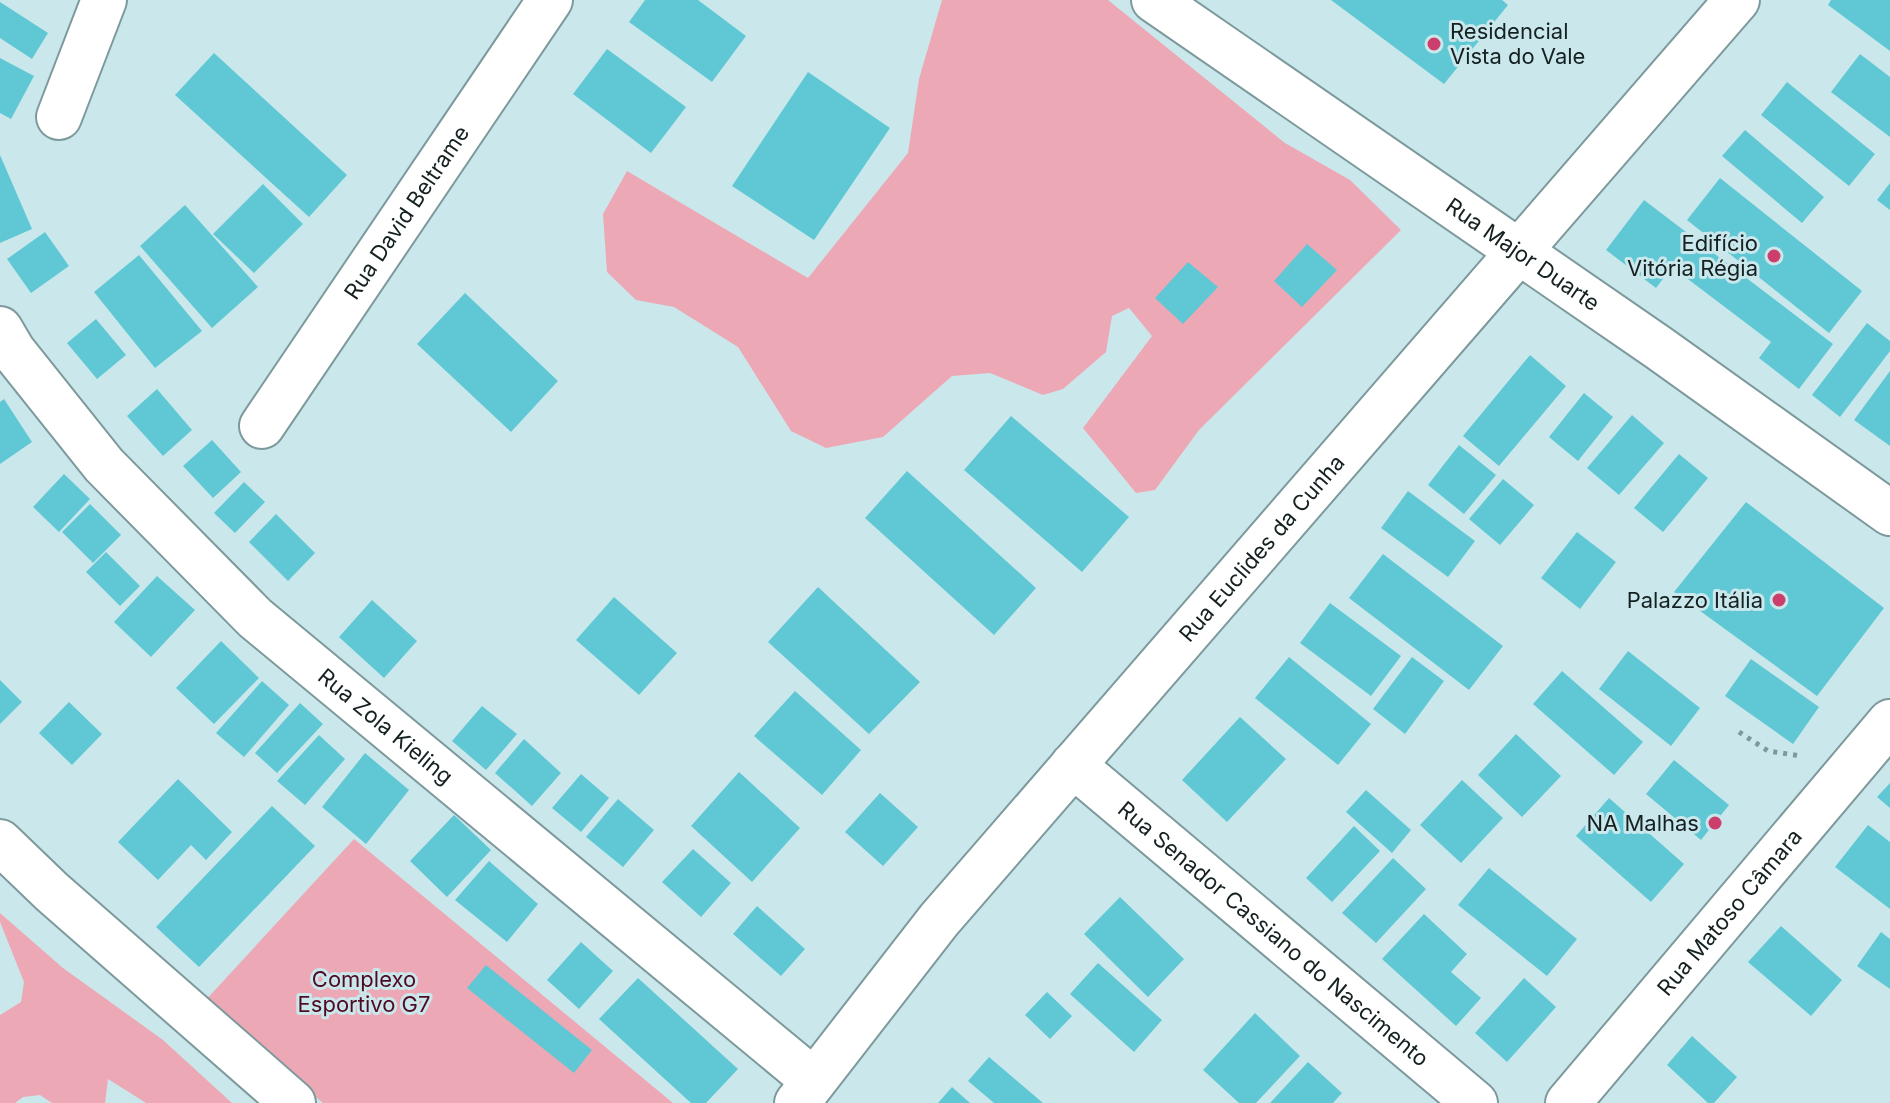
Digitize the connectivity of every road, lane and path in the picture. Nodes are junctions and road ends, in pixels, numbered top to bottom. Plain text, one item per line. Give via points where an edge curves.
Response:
1 (104, 0) edge
2 (550, 0) edge
3 (1154, 0) edge
4 (1737, 0) edge
5 (59, 117) dead end
6 (1519, 251) junction
7 (0, 329) edge
8 (262, 426) dead end
9 (1890, 513) edge
10 (1890, 722) edge
11 (1739, 732) dead end
12 (1801, 756) dead end
13 (1073, 765) junction
14 (0, 842) edge
15 (805, 1092) edge
16 (293, 1103) edge
17 (1475, 1103) edge
18 (1568, 1103) edge

1 - 5 street
2 - 8 street, Rua David Beltrame
3 - 6 street, Rua Major Duarte
4 - 6 street, Rua Euclides da Cunha
6 - 9 street, Rua Major Duarte
6 - 13 street, Rua Euclides da Cunha
7 - 15 street, Rua Zola Kieling via 104,465 255,618
10 - 18 street, Rua Matoso Câmara
11 - 12 path via 1768,751
13 - 15 street, Rua Euclides da Cunha via 939,920
13 - 17 street, Rua Senador Cassiano do Nascimento
14 - 16 street

